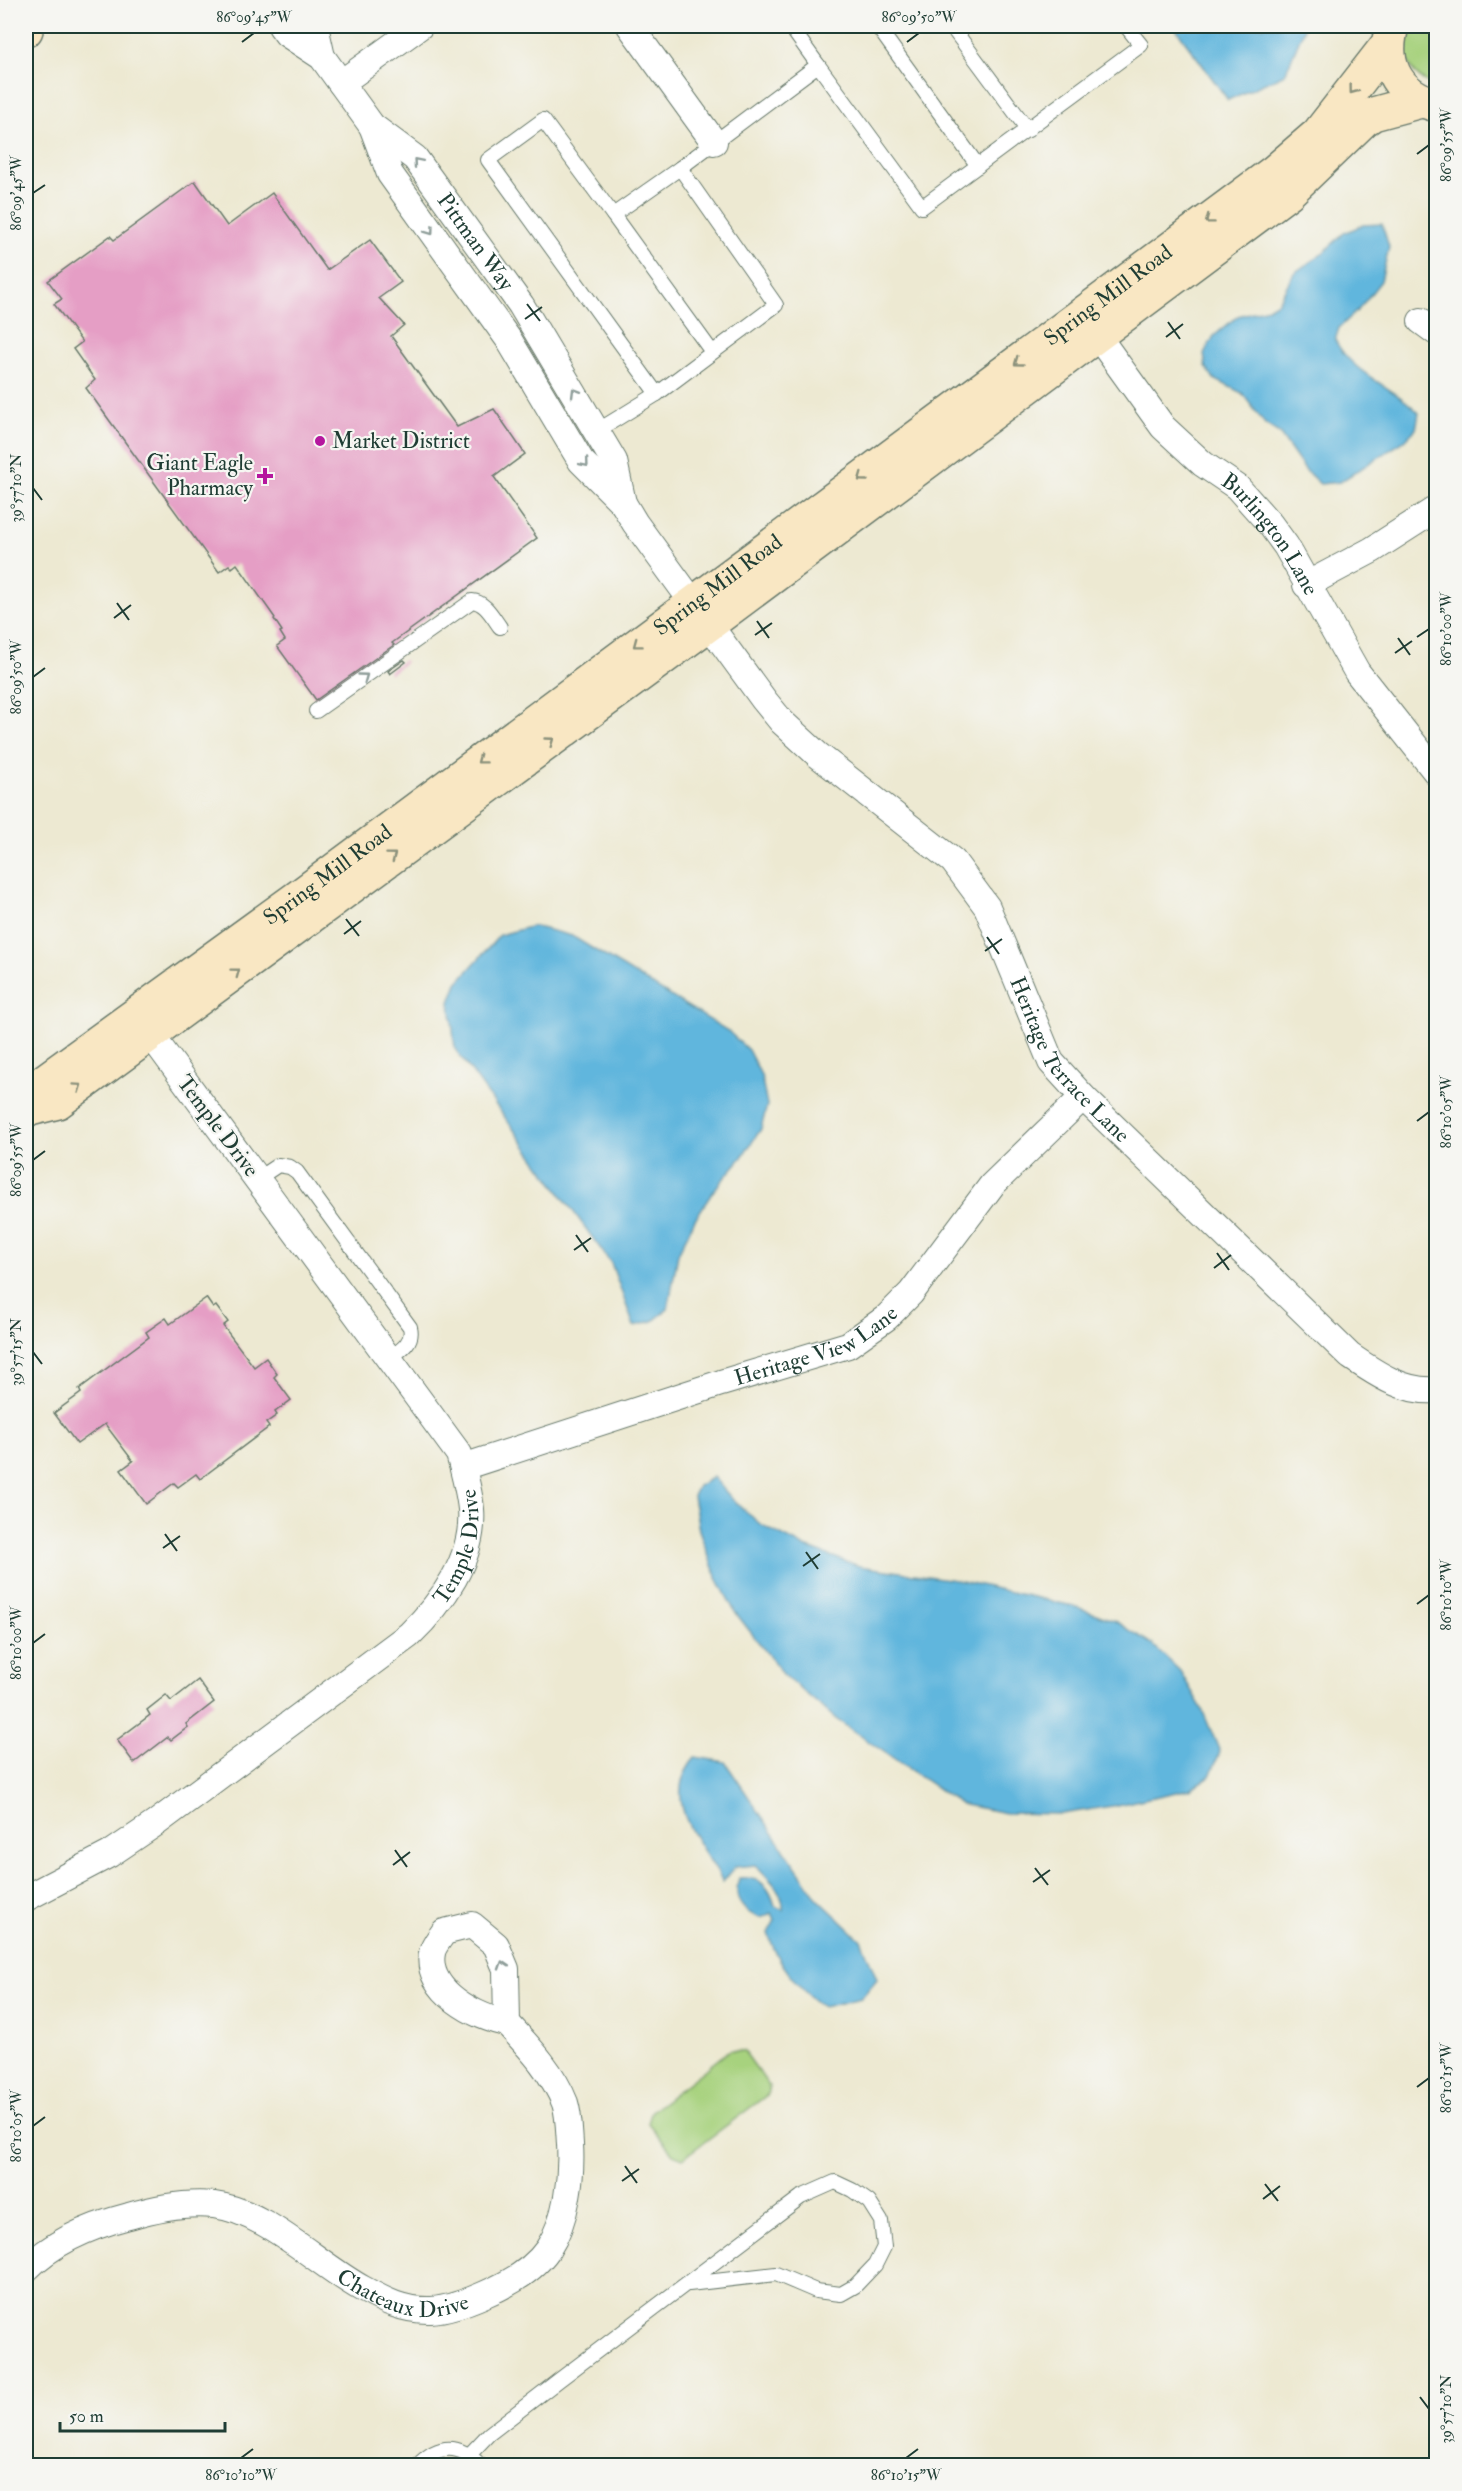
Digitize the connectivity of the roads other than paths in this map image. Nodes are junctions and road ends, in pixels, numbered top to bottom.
1 (27, 26) edge
2 (281, 26) edge
3 (315, 26) edge
4 (420, 26) edge
5 (630, 26) edge
6 (790, 26) edge
7 (877, 26) edge
8 (951, 26) edge
9 (1126, 26) edge
10 (26, 30) edge
11 (1390, 35) edge
12 (322, 57) junction
13 (818, 65) junction
14 (340, 83) junction
15 (1429, 103) edge
16 (372, 126) junction
17 (1028, 130) junction
18 (714, 142) junction
19 (978, 166) junction
20 (680, 168) junction
21 (613, 215) junction
22 (1090, 325) junction
23 (712, 352) junction
24 (657, 394) junction
25 (597, 431) junction
26 (622, 503) junction
27 (1437, 509) edge
28 (1306, 585) junction
29 (700, 614) junction
30 (500, 627) dead end
31 (316, 711) dead end
32 (1437, 772) edge
33 (143, 1025) junction
34 (1083, 1097) junction
35 (26, 1104) edge
36 (26, 1110) edge
37 (257, 1179) junction
38 (390, 1358) junction
39 (1431, 1390) edge
40 (463, 1467) junction
41 (26, 1898) edge
42 (507, 2022) dead end
43 (26, 2269) edge
44 (688, 2284) junction
45 (470, 2454) junction
46 (417, 2466) edge
47 (481, 2466) edge

1 - 10 street
2 - 12 street, Pittman Way
3 - 12 street, Pittman Way
4 - 14 street
5 - 18 street
6 - 13 lane
7 - 19 lane
8 - 17 lane
9 - 17 lane
11 - 15 street
11 -> 22 street, Spring Mill Road
12 - 14 street, Pittman Way
13 - 18 lane
13 - 19 lane
14 - 16 street, Pittman Way
15 - 22 street, Spring Mill Road
25 -> 16 street, Pittman Way
16 -> 26 street, Pittman Way
17 - 19 lane
18 - 20 lane
20 - 21 lane
20 - 23 lane
21 - 23 lane
21 - 24 lane
22 - 28 street, Burlington Lane
22 - 29 street, Spring Mill Road
23 - 24 lane
24 - 25 lane
25 - 26 street, Pittman Way
26 - 29 street, Pittman Way
27 - 28 street
28 - 32 street, Burlington Lane
29 - 33 street, Spring Mill Road
29 - 34 street, Heritage Terrace Lane
31 -> 30 lane
33 - 35 street, Spring Mill Road
36 -> 33 street, Spring Mill Road
33 - 37 street, Temple Drive
34 - 39 street, Heritage Terrace Lane
34 - 40 street, Heritage View Lane
37 - 38 street, Temple Drive
37 - 38 lane
38 - 40 street, Temple Drive
40 - 41 street, Temple Drive
42 - 43 street, Chateaux Drive
44 - 44 lane
44 - 45 lane
45 - 46 lane
45 - 47 lane

